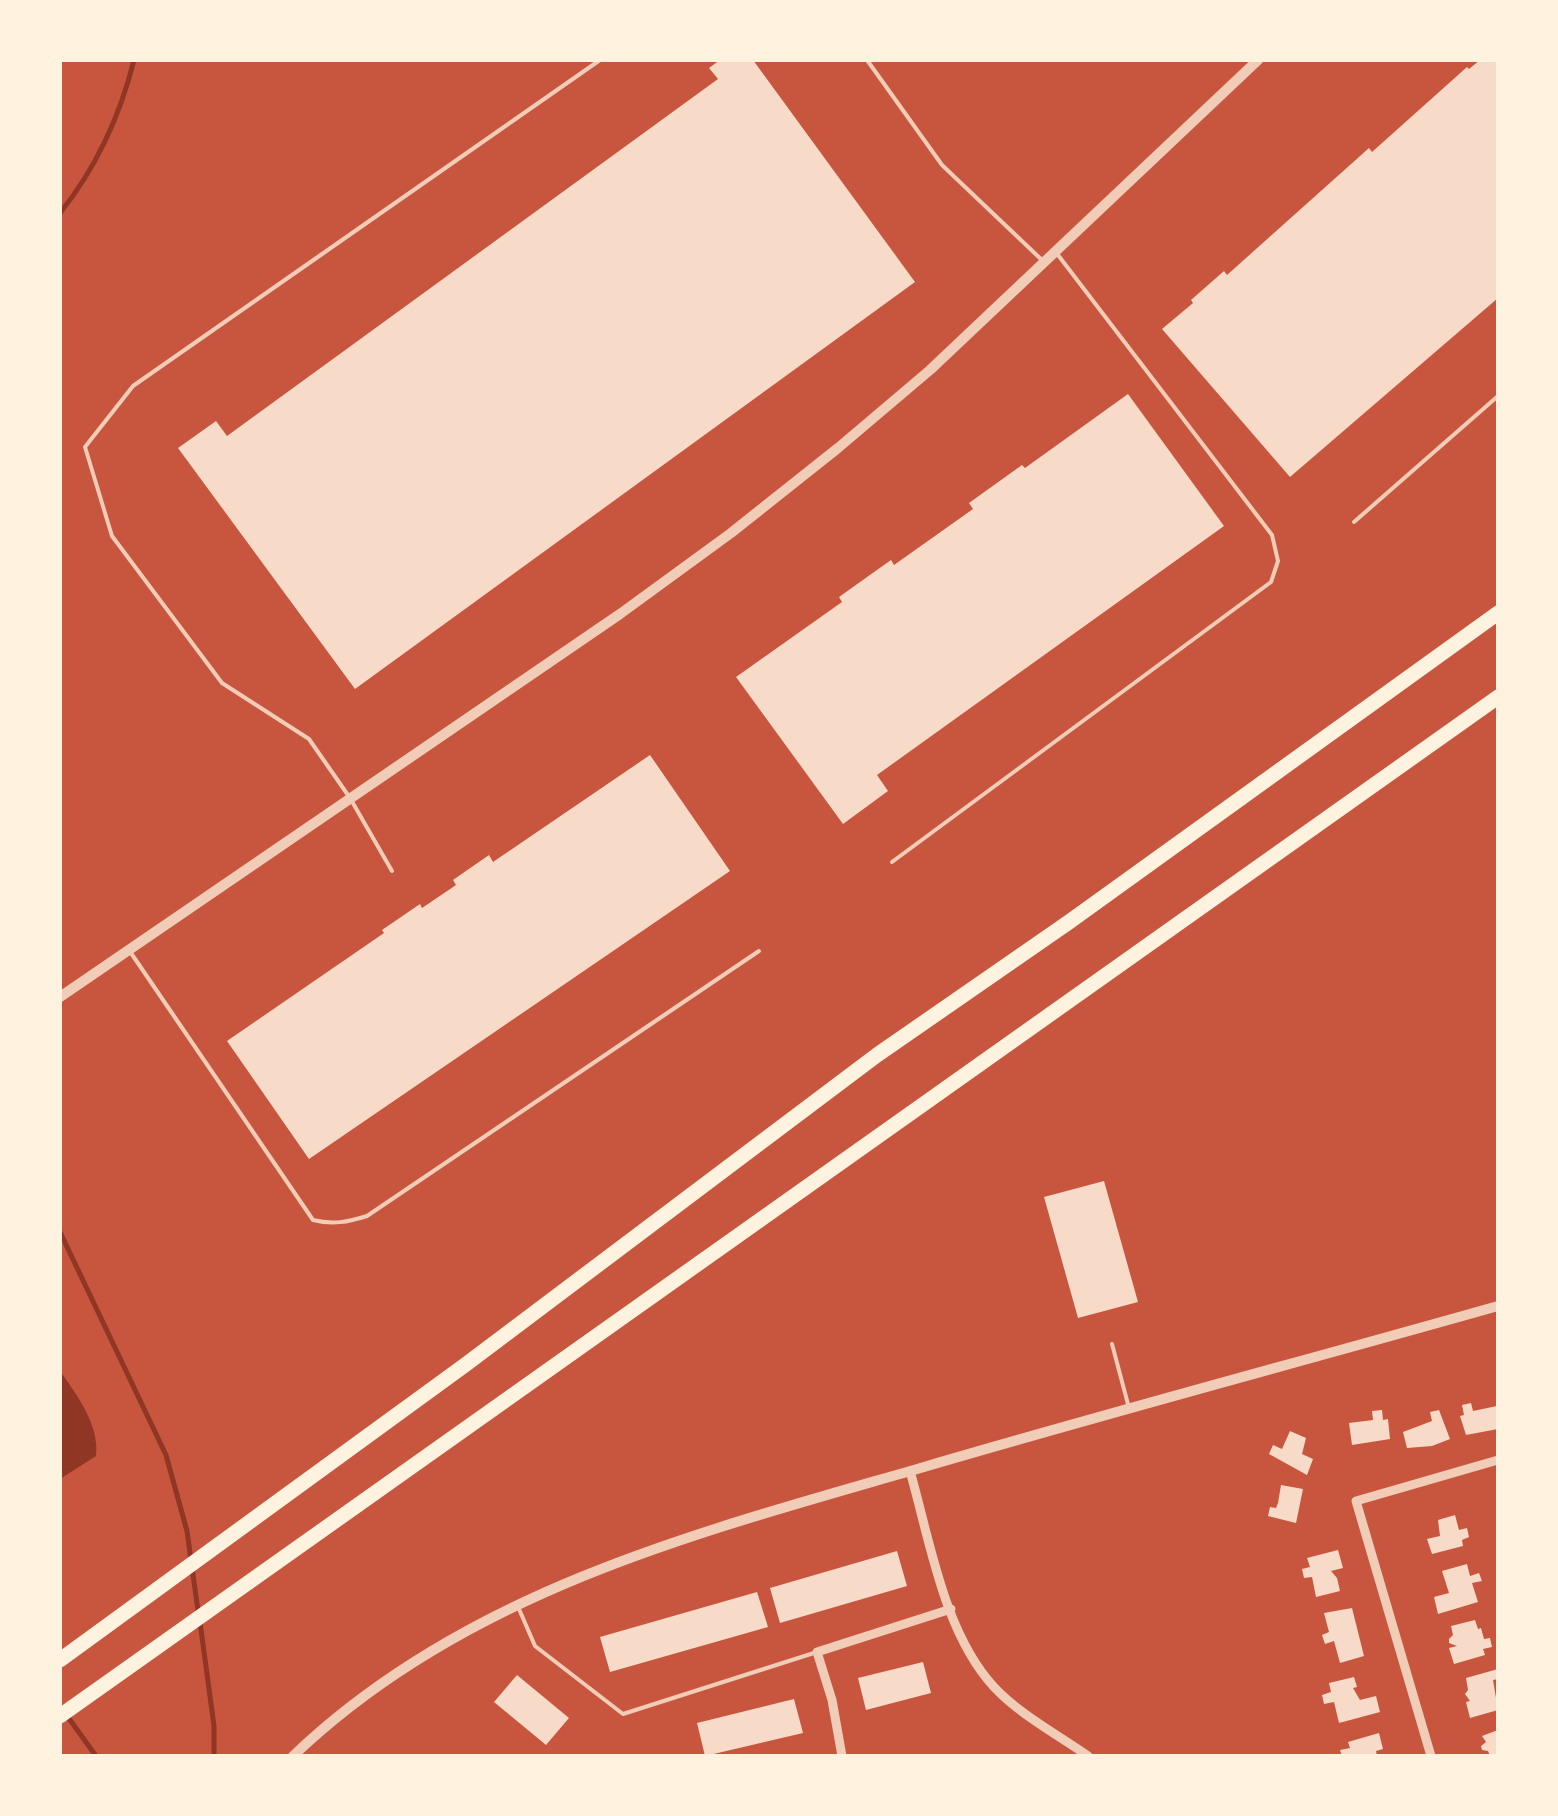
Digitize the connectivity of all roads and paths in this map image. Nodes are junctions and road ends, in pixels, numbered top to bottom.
1 (600, 60) edge
2 (867, 60) edge
3 (1258, 60) edge
4 (1055, 252) junction
5 (1044, 262) junction
6 (1498, 396) edge
7 (1354, 522) dead end
8 (1498, 614) edge
9 (1498, 698) edge
10 (350, 798) junction
11 (892, 862) dead end
12 (392, 871) dead end
13 (129, 950) junction
14 (758, 951) dead end
15 (60, 996) edge
16 (1498, 1306) edge
17 (1112, 1344) dead end
18 (1129, 1408) junction
19 (1498, 1460) edge
20 (910, 1471) junction
21 (516, 1604) junction
22 (950, 1610) junction
23 (817, 1652) junction
24 (60, 1660) edge
25 (60, 1716) edge
26 (292, 1756) edge
27 (842, 1756) edge
28 (1088, 1756) edge
29 (1431, 1756) edge

1 - 10 lane
2 - 5 lane
3 - 4 street
4 - 5 street
4 - 11 lane
5 - 10 street
6 - 7 lane
8 - 24 highway
9 - 25 highway
10 - 12 lane
10 - 13 street
13 - 14 lane
13 - 15 street
16 - 18 street
17 - 18 lane
18 - 20 street
19 - 29 street
20 - 21 street
20 - 22 street
21 - 23 lane
21 - 26 street
22 - 23 street
22 - 28 street
23 - 27 street

